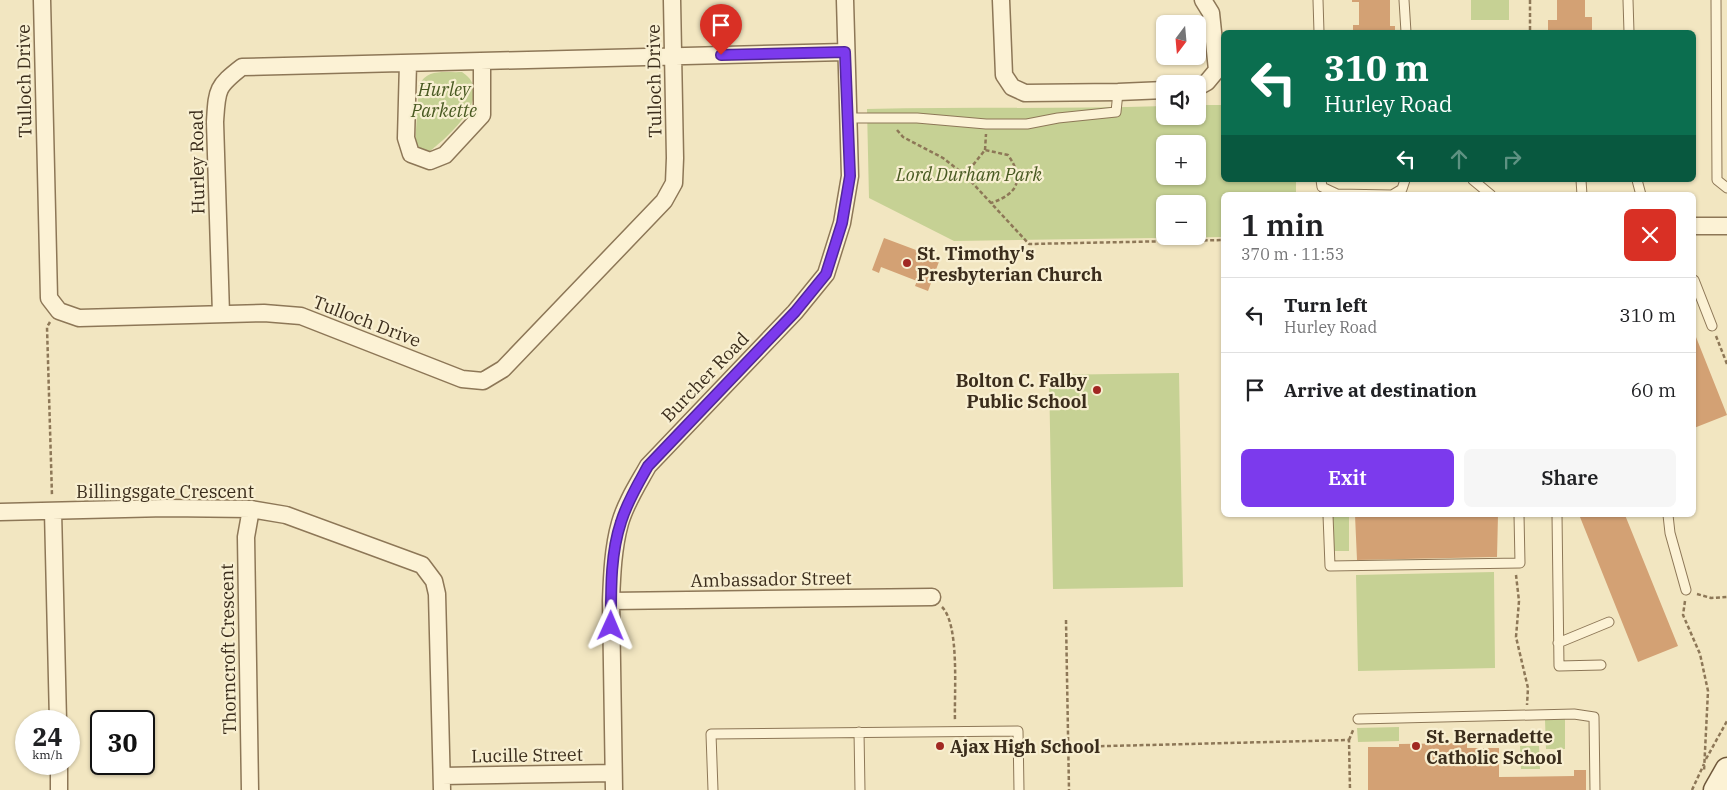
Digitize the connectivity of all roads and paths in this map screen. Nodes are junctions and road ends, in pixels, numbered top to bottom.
1 (42, 0) edge
2 (672, 0) edge
3 (845, 0) edge
4 (1001, 0) edge
5 (1203, 0) edge
6 (1318, 0) edge
7 (1404, 0) edge
8 (1530, 0) edge
9 (1628, 0) edge
10 (1716, 0) edge
11 (1319, 30) edge
12 (1406, 30) edge
13 (1530, 30) edge
14 (1628, 30) edge
15 (845, 52) junction
16 (674, 57) junction
17 (482, 61) junction
18 (408, 63) junction
19 (1206, 83) edge
20 (1156, 90) edge
21 (1118, 92) junction
22 (848, 118) junction
23 (894, 118) junction
24 (965, 175) junction
25 (1322, 182) edge
26 (1404, 182) edge
27 (1475, 182) edge
28 (1727, 188) edge
29 (1333, 192) edge
30 (1398, 192) edge
31 (1487, 192) edge
32 (991, 203) junction
33 (1696, 226) edge
34 (1727, 226) edge
35 (1221, 240) edge
36 (1696, 285) edge
37 (59, 312) junction
38 (221, 314) junction
39 (1712, 326) joint
40 (1727, 364) edge
41 (251, 509) junction
42 (52, 511) junction
43 (0, 512) edge
44 (1328, 517) edge
45 (1520, 517) edge
46 (1557, 517) edge
47 (1668, 517) edge
48 (1515, 563) junction
49 (1686, 590) junction
50 (932, 597) joint
51 (1727, 597) edge
52 (611, 601) junction
53 (1066, 620) dead end
54 (1609, 622) dead end
55 (1558, 643) junction
56 (1602, 665) dead end
57 (58, 710) edge
58 (1526, 715) junction
59 (1358, 718) dead end
60 (1727, 721) edge
61 (955, 731) junction
62 (859, 732) junction
63 (1068, 747) junction
64 (1705, 762) junction
65 (1727, 769) edge
66 (613, 773) junction
67 (59, 775) edge
68 (1710, 781) edge
69 (442, 783) edge
70 (59, 790) edge
71 (250, 790) edge
72 (614, 790) edge
73 (713, 790) edge
74 (860, 790) edge
75 (1019, 790) edge
76 (1069, 790) edge
77 (1350, 790) edge
78 (1595, 790) edge
79 (1692, 790) edge

1 - 37 street, Tulloch Drive
2 - 16 street, Tulloch Drive
3 - 15 street, Burcher Road
4 - 21 street
5 - 19 street
6 - 11 lane
7 - 12 lane
8 - 13 path
9 - 14 lane
10 - 28 lane
15 - 16 street, Hurley Road
15 - 22 street, Burcher Road
16 - 17 street, Hurley Road
16 - 38 street, Tulloch Drive
17 - 18 street, Hurley Road
17 - 18 street
18 - 38 street, Hurley Road
20 - 21 street
21 - 23 lane
22 - 23 lane
22 - 52 street, Burcher Road
23 - 24 path
24 - 32 path
24 - 32 path
25 - 29 lane
26 - 30 lane
27 - 31 lane
32 - 35 path
33 - 34 street
36 - 39 lane
37 - 38 street, Tulloch Drive
37 - 42 path
39 - 40 path
41 - 42 street, Billingsgate Crescent
41 - 69 street, Billingsgate Crescent
41 - 71 street, Thorncroft Crescent
42 - 43 street, Billingsgate Crescent
42 - 57 street
44 - 48 lane
45 - 48 lane
46 - 55 lane
47 - 49 lane
48 - 58 path
49 - 51 path
49 - 64 path
50 - 52 street, Ambassador Street
50 - 61 path
52 - 66 street, Burcher Road
53 - 63 path
54 - 55 lane
55 - 56 lane
58 - 59 lane
58 - 78 lane
60 - 64 path
61 - 62 lane
61 - 75 lane
62 - 73 lane
62 - 74 lane
63 - 76 path
63 - 77 path
64 - 68 path
64 - 79 path
65 - 68 main road
66 - 69 street, Lucille Street
66 - 72 street, Burcher Road
67 - 70 street

